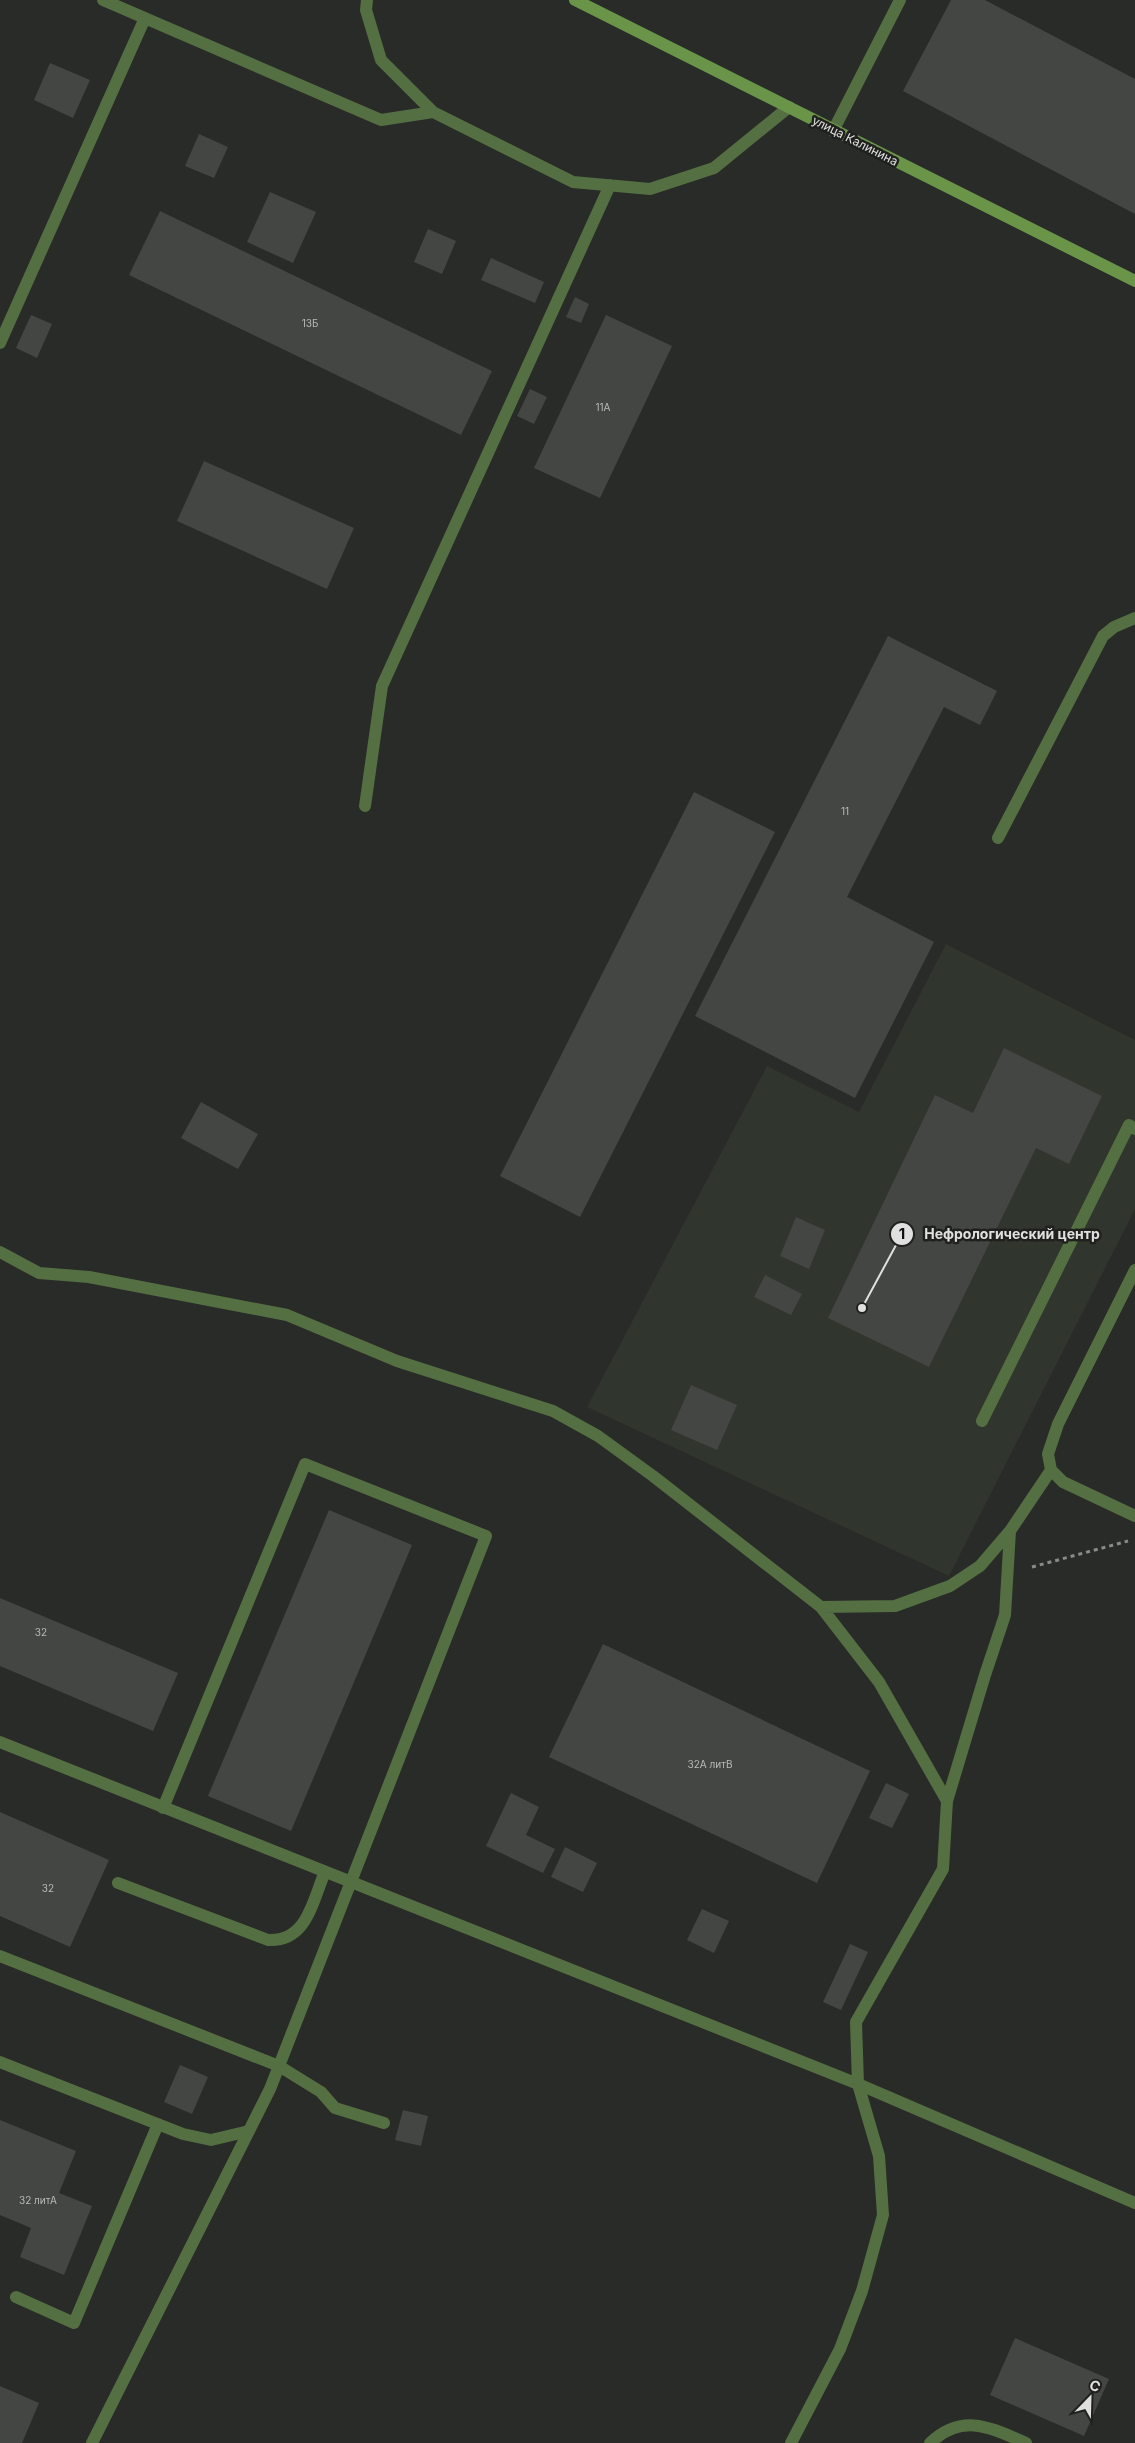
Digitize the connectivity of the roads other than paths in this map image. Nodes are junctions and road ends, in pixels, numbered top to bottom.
1 (103, 0) edge
2 (367, 0) edge
3 (575, 0) edge
4 (900, 0) edge
5 (144, 18) junction
6 (789, 108) junction
7 (433, 112) junction
8 (833, 131) junction
9 (610, 185) junction
10 (1135, 281) edge
11 (0, 343) edge
12 (1135, 618) edge
13 (365, 806) dead end
14 (998, 838) dead end
15 (1135, 1129) edge
16 (0, 1252) edge
17 (1135, 1270) edge
18 (982, 1422) dead end
19 (1051, 1470) junction
20 (1135, 1516) edge
21 (1010, 1531) junction
22 (821, 1607) junction
23 (0, 1742) edge
24 (947, 1801) junction
25 (163, 1808) junction
26 (325, 1872) junction
27 (350, 1882) junction
28 (118, 1883) dead end
29 (0, 1956) edge
30 (0, 2062) edge
31 (279, 2066) junction
32 (858, 2084) junction
33 (384, 2123) dead end
34 (158, 2124) junction
35 (249, 2131) junction
36 (1135, 2203) edge
37 (16, 2297) dead end
38 (92, 2443) edge
39 (791, 2443) edge
40 (930, 2443) edge
41 (1026, 2443) edge

1 - 5 street
2 - 7 street
3 - 6 main road, улица Калинина
4 - 8 street
5 - 7 street
5 - 11 street
6 - 8 main road, улица Калинина
6 - 9 street
7 - 9 street
8 - 10 main road, улица Калинина
9 - 13 street
12 - 14 street
15 - 18 street
16 - 22 street
17 - 19 street
19 - 20 street
19 - 21 street
21 - 22 street
21 - 24 street
22 - 24 street
23 - 25 street
24 - 32 street
25 - 26 street
25 - 27 street
26 - 27 street
26 - 28 street
27 - 31 street
27 - 32 street
29 - 31 street
30 - 34 street
31 - 33 street
31 - 35 street
32 - 36 street
32 - 39 street
34 - 35 street
34 - 37 street
35 - 38 street
40 - 41 street

